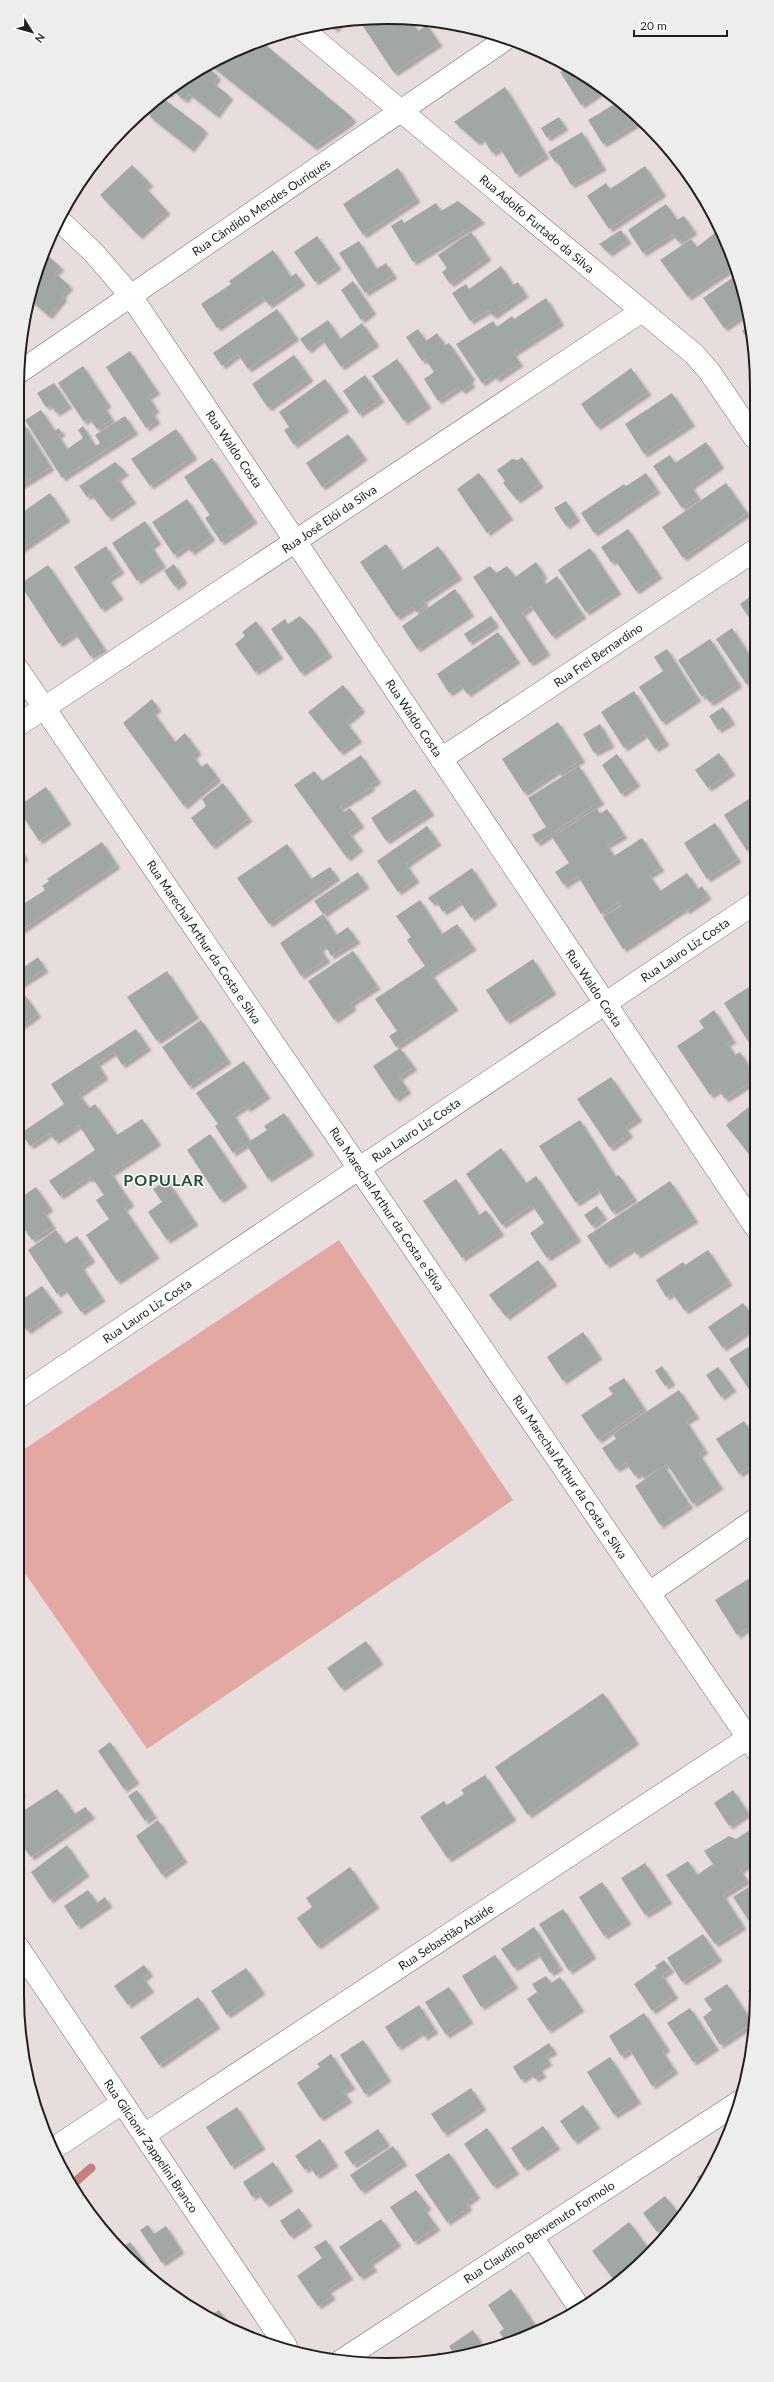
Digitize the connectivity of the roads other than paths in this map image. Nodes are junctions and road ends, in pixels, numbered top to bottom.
1 (307, 33) edge
2 (501, 42) edge
3 (400, 111) junction
4 (63, 223) edge
5 (131, 296) junction
6 (642, 311) junction
7 (25, 368) edge
8 (750, 431) edge
9 (295, 541) junction
10 (750, 554) edge
11 (24, 678) edge
12 (44, 708) junction
13 (24, 721) edge
14 (441, 759) junction
15 (750, 906) edge
16 (605, 1003) junction
17 (359, 1169) junction
18 (750, 1219) edge
19 (24, 1393) edge
20 (750, 1523) edge
21 (649, 1593) junction
22 (750, 1741) edge
23 (750, 1745) edge
24 (24, 1956) edge
25 (122, 2103) junction
26 (733, 2106) edge
27 (144, 2135) junction
28 (57, 2146) edge
29 (532, 2237) junction
30 (577, 2304) edge
31 (284, 2343) edge
32 (349, 2356) edge

1 - 3 street, Rua Adolfo Furtado da Silva
2 - 3 street, Rua Cândido Mendes Ouriques
3 - 5 street, Rua Cândido Mendes Ouriques
3 - 6 street, Rua Adolfo Furtado da Silva
4 - 5 street, Rua Waldo Costa
5 - 7 street, Rua Cândido Mendes Ouriques
5 - 9 street, Rua Waldo Costa
6 - 8 street, Rua Adolfo Furtado da Silva
6 - 9 street, Rua José Elói da Silva
9 - 12 street, Rua José Elói da Silva
9 - 14 street, Rua Waldo Costa
10 - 14 street, Rua Frei Bernardino
11 - 12 street, Rua Marechal Arthur da Costa e Silva
12 - 13 street, Rua José Elói da Silva
12 - 17 street, Rua Marechal Arthur da Costa e Silva
14 - 16 street, Rua Waldo Costa
15 - 16 street, Rua Lauro Liz Costa
16 - 17 street, Rua Lauro Liz Costa
16 - 18 street, Rua Waldo Costa
17 - 19 street, Rua Lauro Liz Costa
17 - 21 street, Rua Marechal Arthur da Costa e Silva
20 - 21 street
21 - 22 street, Rua Marechal Arthur da Costa e Silva
23 - 27 street, Rua Sebastião Ataíde
24 - 25 street, Rua Gilcionir Zappelini Branco
25 - 27 street, Rua Gilcionir Zappelini Branco
25 - 28 street
26 - 29 street, Rua Claudino Benvenuto Formolo
27 - 31 street, Rua Gilcionir Zappelini Branco
29 - 30 street
29 - 32 street, Rua Claudino Benvenuto Formolo

